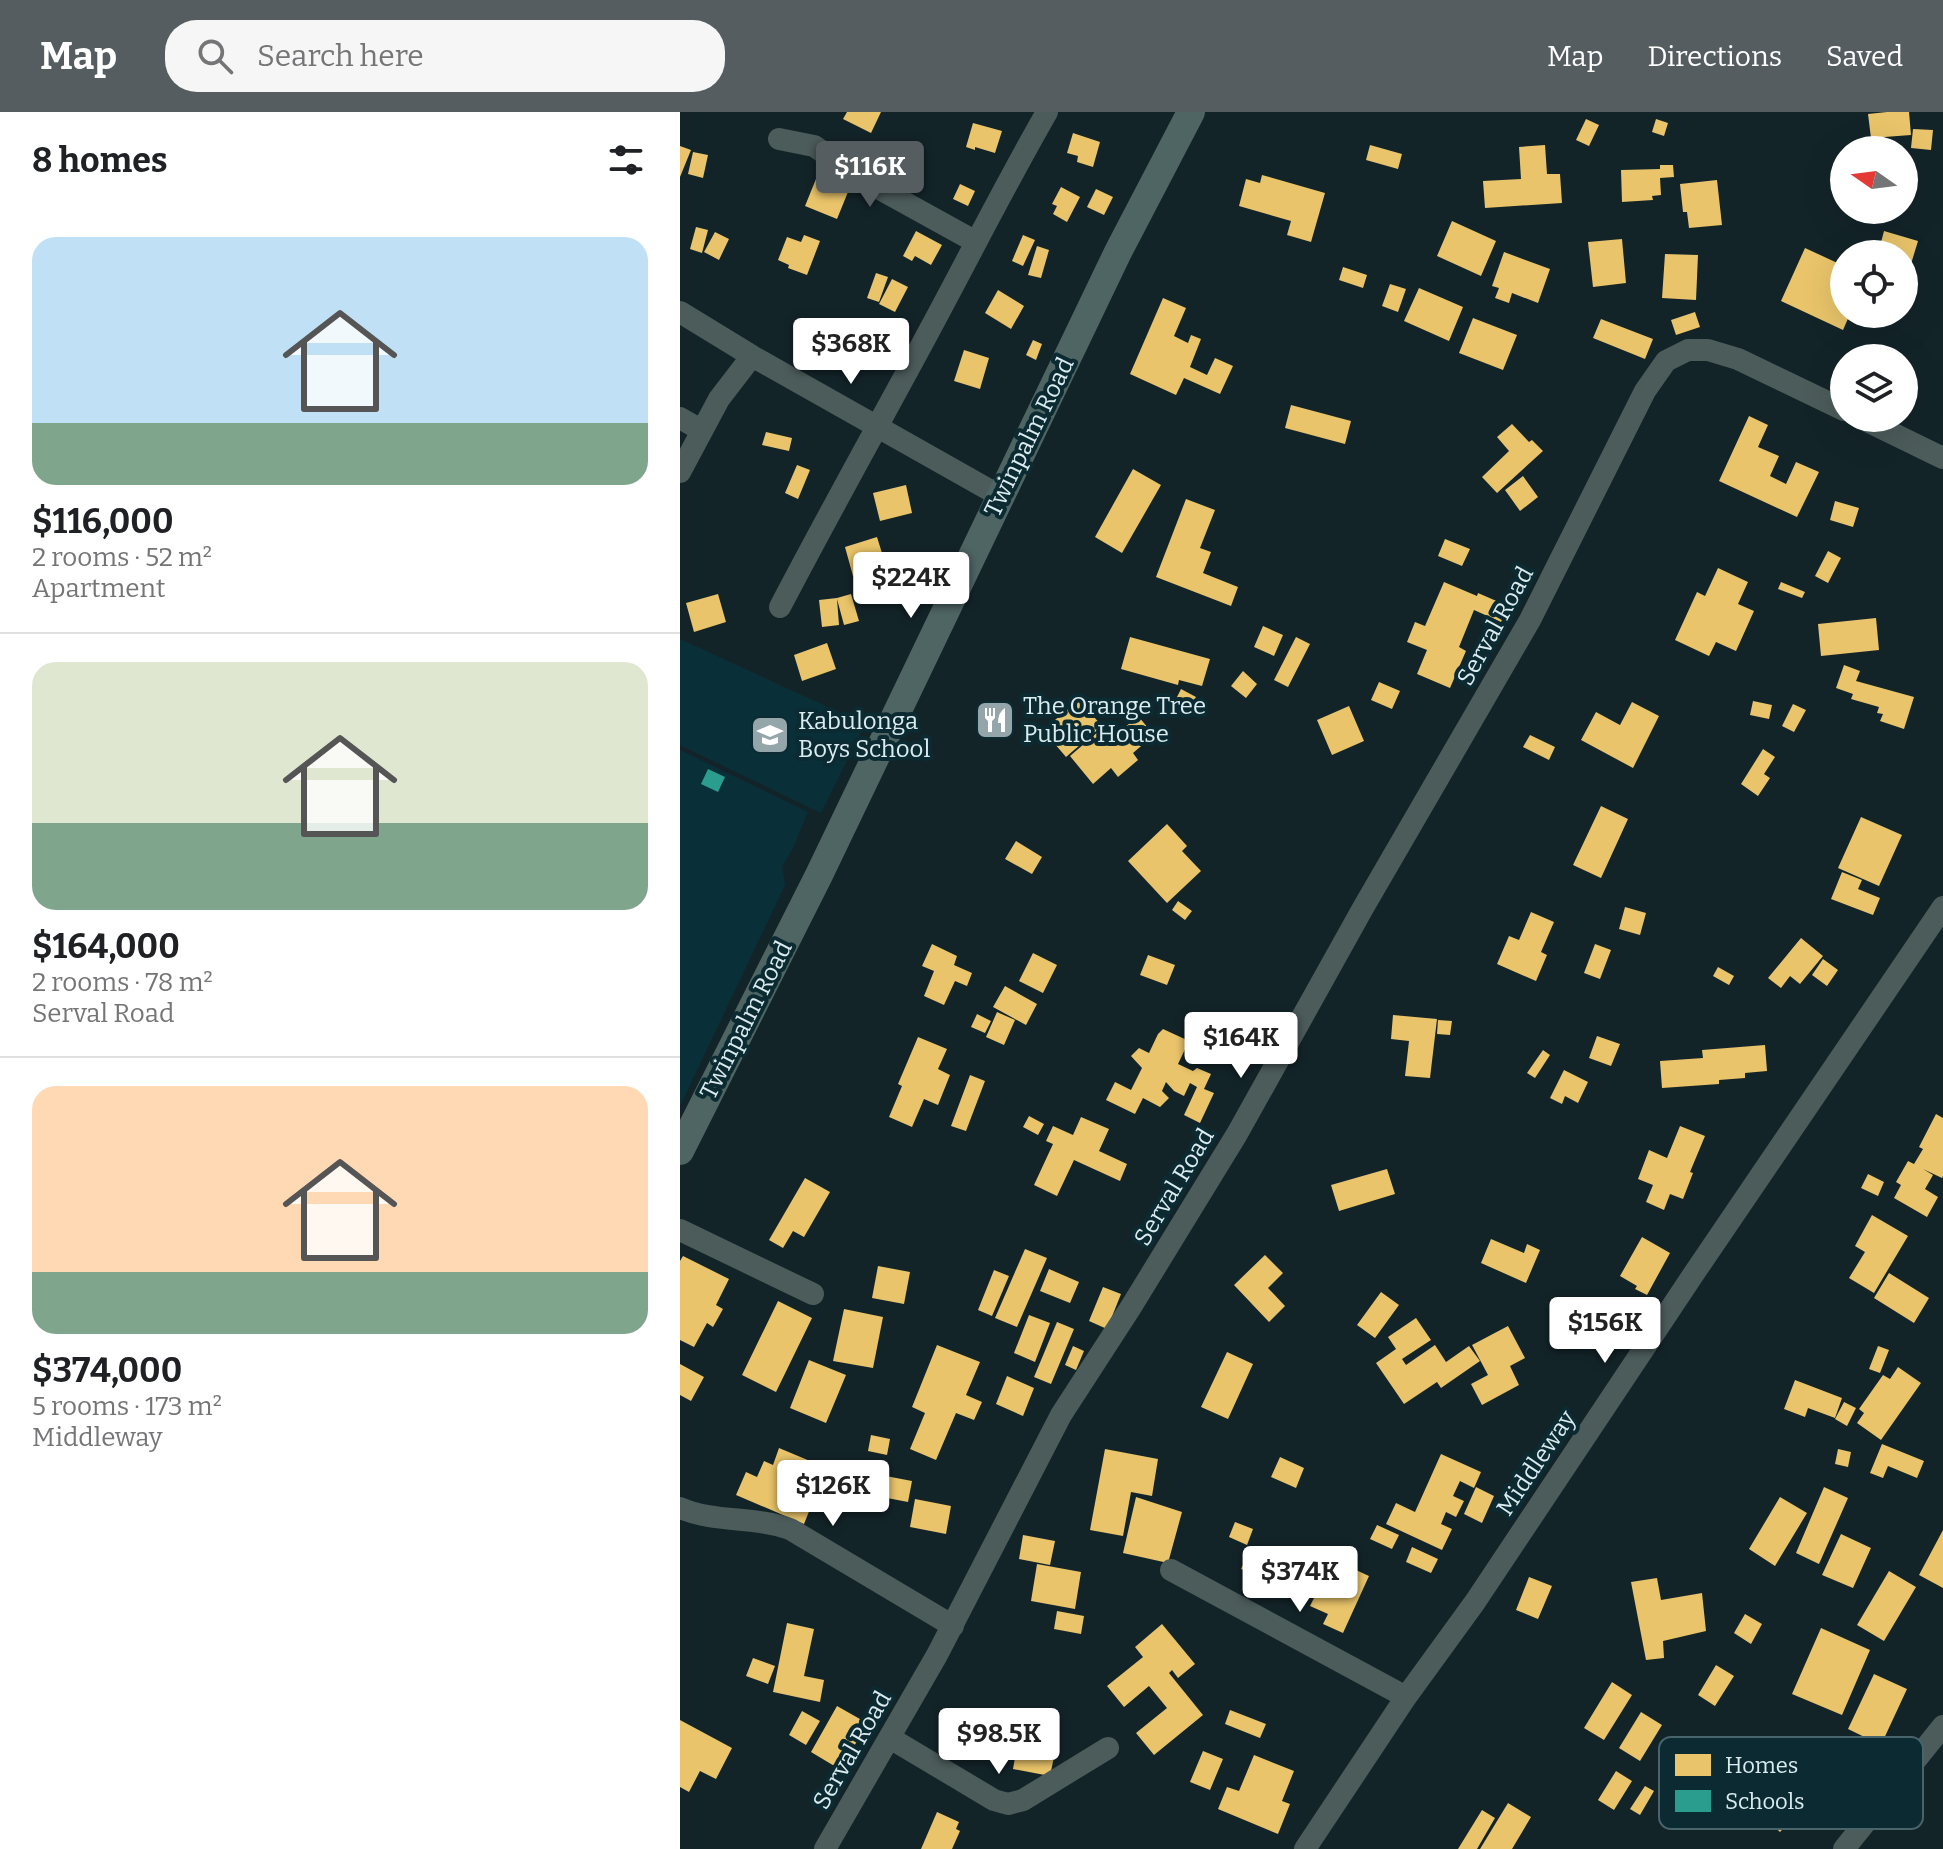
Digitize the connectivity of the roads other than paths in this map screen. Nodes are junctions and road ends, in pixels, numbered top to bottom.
1 (1047, 112) edge
2 (1191, 112) edge
3 (779, 139) dead end
4 (976, 242) junction
5 (680, 312) edge
6 (752, 356) junction
7 (1830, 403) edge
8 (680, 418) edge
9 (877, 427) junction
10 (701, 430) junction
11 (1890, 432) edge
12 (1943, 458) edge
13 (680, 472) edge
14 (1000, 496) junction
15 (780, 607) dead end
16 (1943, 907) edge
17 (680, 1151) edge
18 (680, 1230) edge
19 (813, 1294) dead end
20 (680, 1508) edge
21 (1171, 1570) dead end
22 (953, 1626) junction
23 (1406, 1697) junction
24 (1943, 1726) edge
25 (890, 1738) junction
26 (1108, 1748) dead end
27 (1923, 1751) edge
28 (1860, 1829) edge
29 (825, 1849) edge
30 (1305, 1849) edge
31 (1844, 1849) edge

1 - 4 street
2 - 14 main road, Twinpalm Road
3 - 4 street
4 - 9 street
5 - 6 street
6 - 9 street
6 - 10 street
7 - 22 street, Serval Road
8 - 10 street
9 - 14 street
9 - 15 street
10 - 13 street
11 - 12 street
14 - 17 main road, Twinpalm Road
16 - 23 street, Middleway
18 - 19 street
20 - 22 street
21 - 23 street
22 - 25 street, Serval Road
23 - 30 street, Middleway
24 - 27 street
25 - 26 street
25 - 29 street, Serval Road
28 - 31 street

